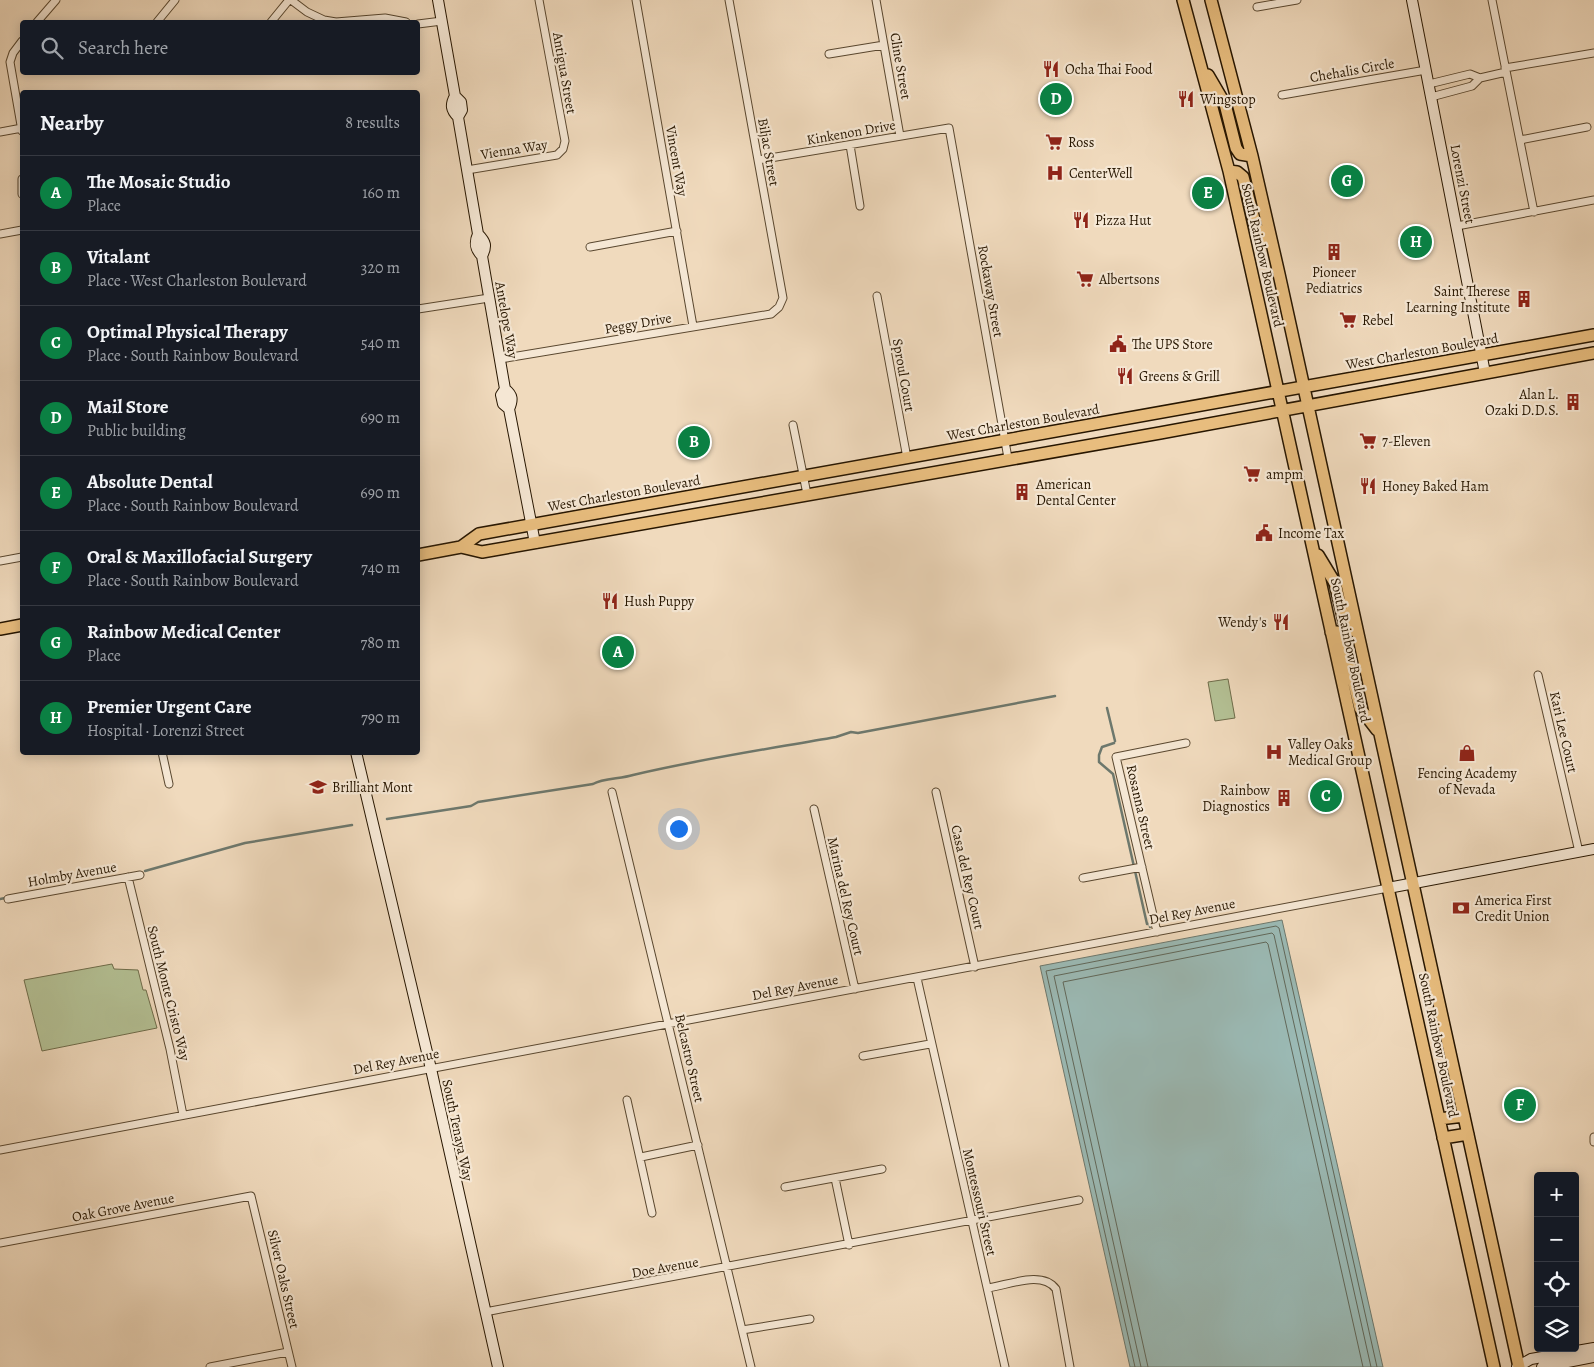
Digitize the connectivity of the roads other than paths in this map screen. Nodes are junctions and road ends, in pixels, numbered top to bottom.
1 (56, 0) edge
2 (175, 0) edge
3 (290, 0) edge
4 (438, 0) edge
5 (539, 0) edge
6 (636, 0) edge
7 (729, 0) edge
8 (876, 0) edge
9 (1183, 0) edge
10 (1211, 0) edge
11 (1297, 0) edge
12 (1412, 0) edge
13 (1492, 0) edge
14 (1257, 7) dead end
15 (39, 20) edge
16 (159, 20) edge
17 (273, 20) edge
18 (324, 20) edge
19 (360, 20) edge
20 (396, 20) edge
21 (442, 21) junction
22 (420, 24) edge
23 (20, 43) edge
24 (884, 45) junction
25 (1594, 53) edge
26 (829, 54) dead end
27 (1201, 63) junction
28 (1426, 70) junction
29 (1506, 70) junction
30 (1480, 78) junction
31 (1429, 84) junction
32 (1282, 95) dead end
33 (1431, 97) junction
34 (20, 119) edge
35 (1587, 127) dead end
36 (949, 128) joint
37 (20, 130) edge
38 (0, 132) edge
39 (900, 136) junction
40 (1520, 140) junction
41 (850, 145) junction
42 (563, 149) joint
43 (1252, 156) junction
44 (758, 160) junction
45 (467, 170) junction
46 (1229, 171) junction
47 (1594, 200) edge
48 (860, 206) dead end
49 (1534, 212) junction
50 (1457, 226) junction
51 (20, 230) edge
52 (677, 231) junction
53 (0, 234) edge
54 (1273, 246) junction
55 (590, 247) dead end
56 (877, 296) dead end
57 (489, 298) junction
58 (779, 307) joint
59 (420, 309) edge
60 (693, 326) junction
61 (1594, 335) edge
62 (1594, 353) edge
63 (1482, 355) junction
64 (500, 359) junction
65 (1485, 373) junction
66 (1304, 387) junction
67 (1278, 392) junction
68 (1308, 406) junction
69 (1282, 410) junction
70 (793, 425) dead end
71 (1005, 441) junction
72 (907, 458) junction
73 (1008, 458) junction
74 (802, 477) junction
75 (807, 494) junction
76 (531, 524) junction
77 (535, 543) junction
78 (461, 547) junction
79 (1313, 547) junction
80 (420, 555) edge
81 (20, 557) edge
82 (0, 560) edge
83 (20, 625) edge
84 (0, 629) edge
85 (1331, 632) junction
86 (1357, 632) junction
87 (1538, 675) dead end
88 (1379, 734) junction
89 (1186, 743) dead end
90 (163, 755) edge
91 (357, 755) edge
92 (169, 784) dead end
93 (612, 792) dead end
94 (936, 792) dead end
95 (814, 809) dead end
96 (1594, 849) edge
97 (1579, 852) junction
98 (1142, 867) junction
99 (140, 875) dead end
100 (128, 877) junction
101 (1083, 878) dead end
102 (1412, 884) junction
103 (1388, 888) junction
104 (8, 899) dead end
105 (1157, 932) junction
106 (976, 967) junction
107 (916, 978) junction
108 (855, 989) junction
109 (670, 1024) junction
110 (930, 1044) junction
111 (863, 1056) dead end
112 (431, 1068) junction
113 (627, 1100) dead end
114 (184, 1115) junction
115 (1464, 1116) junction
116 (1440, 1119) junction
117 (1468, 1134) junction
118 (1443, 1138) junction
119 (698, 1145) junction
120 (0, 1150) edge
121 (640, 1157) junction
122 (882, 1169) dead end
123 (835, 1178) junction
124 (785, 1187) dead end
125 (252, 1196) joint
126 (1079, 1200) dead end
127 (652, 1213) dead end
128 (971, 1221) junction
129 (0, 1243) edge
130 (849, 1244) junction
131 (727, 1268) junction
132 (988, 1288) junction
133 (485, 1312) junction
134 (810, 1319) dead end
135 (742, 1330) junction
136 (1594, 1348) edge
137 (288, 1352) junction
138 (1594, 1357) edge
139 (210, 1367) edge
140 (292, 1367) edge
141 (498, 1367) edge
142 (751, 1367) edge
143 (1005, 1367) edge
144 (1070, 1367) edge
145 (1494, 1367) edge
146 (1519, 1367) edge
147 (1542, 1367) edge

1 - 15 street
2 - 16 street
3 - 17 street
3 - 18 street
4 - 21 street, Antelope Way
5 - 42 street, Antigua Street
6 - 52 street, Vincent Way
7 - 44 street, Biljac Street
8 - 24 street, Cline Street
9 - 27 main road, South Rainbow Boulevard
10 - 43 main road, South Rainbow Boulevard
11 - 14 street
12 - 28 street, Lorenzi Street
13 - 29 street
19 - 20 street
21 - 22 street
21 - 45 street, Antelope Way
23 - 34 street
24 - 26 street
24 - 39 street, Cline Street
25 - 29 street
27 - 43 main road
27 - 46 main road, South Rainbow Boulevard
28 - 31 street, Lorenzi Street
28 - 32 street, Chehalis Circle
29 - 30 street
29 - 40 street
30 - 31 street
30 - 33 street
31 - 33 street, Lorenzi Street
33 - 50 street, Lorenzi Street
35 - 40 street
36 - 39 street, Kinkenon Drive
36 - 71 street, Rockaway Street
37 - 38 street
39 - 41 street, Kinkenon Drive
40 - 49 street
41 - 44 street, Kinkenon Drive
41 - 48 street
42 - 45 street, Vienna Way
43 - 54 main road, South Rainbow Boulevard
44 - 58 street, Biljac Street
45 - 57 street, Antelope Way
46 - 54 main road
46 - 67 main road, South Rainbow Boulevard
47 - 49 street
49 - 50 street
50 - 63 street, Lorenzi Street
51 - 53 street
52 - 55 street
52 - 60 street, Vincent Way
54 - 66 main road, South Rainbow Boulevard
56 - 72 street, Sproul Court
57 - 59 street
57 - 64 street, Antelope Way
58 - 60 street, Peggy Drive
60 - 64 street, Peggy Drive
61 - 63 main road, West Charleston Boulevard
62 - 65 main road, West Charleston Boulevard
63 - 65 street, Lorenzi Street
63 - 66 main road, West Charleston Boulevard
64 - 76 street, Antelope Way
65 - 68 main road, West Charleston Boulevard
66 - 67 main road, West Charleston Boulevard
66 - 68 main road, South Rainbow Boulevard
67 - 69 main road, South Rainbow Boulevard
67 - 71 main road, West Charleston Boulevard
68 - 69 main road, West Charleston Boulevard
68 - 86 main road, South Rainbow Boulevard
69 - 73 main road, West Charleston Boulevard
69 - 79 main road, South Rainbow Boulevard
70 - 74 street
71 - 72 main road, West Charleston Boulevard
71 - 73 street, Rockaway Street
72 - 74 main road, West Charleston Boulevard
73 - 75 main road, West Charleston Boulevard
74 - 75 street
74 - 76 main road, West Charleston Boulevard
75 - 77 main road, West Charleston Boulevard
76 - 77 street, Antelope Way
76 - 78 main road, West Charleston Boulevard
77 - 78 main road, West Charleston Boulevard
78 - 80 main road, West Charleston Boulevard
79 - 85 main road, South Rainbow Boulevard
79 - 86 main road
81 - 82 street
83 - 84 main road
85 - 88 main road
85 - 103 main road, South Rainbow Boulevard
86 - 88 main road, South Rainbow Boulevard
87 - 97 street, Kari Lee Court
88 - 102 main road, South Rainbow Boulevard
89 - 98 street, Rosanna Street
90 - 92 street
91 - 112 street, South Tenaya Way
93 - 109 street, Belcastro Street
94 - 106 street, Casa del Rey Court
95 - 108 street, Marina del Rey Court
96 - 97 street, Del Rey Avenue
97 - 102 street, Del Rey Avenue
98 - 101 street
98 - 105 street, Rosanna Street
99 - 100 street, Holmby Avenue
100 - 104 street, Holmby Avenue
100 - 114 street, South Monte Cristo Way
102 - 103 street, Del Rey Avenue
102 - 115 main road, South Rainbow Boulevard
103 - 105 street, Del Rey Avenue
103 - 116 main road, South Rainbow Boulevard
105 - 106 street, Del Rey Avenue
106 - 107 street, Del Rey Avenue
107 - 108 street, Del Rey Avenue
107 - 110 street, Montessouri Street
108 - 109 street, Del Rey Avenue
109 - 112 street, Del Rey Avenue
109 - 119 street, Belcastro Street
110 - 111 street
110 - 128 street, Montessouri Street
112 - 114 street, Del Rey Avenue
112 - 133 street, South Tenaya Way
113 - 121 street
114 - 120 street, Del Rey Avenue
115 - 116 main road
115 - 117 main road, South Rainbow Boulevard
116 - 118 main road, South Rainbow Boulevard
117 - 118 main road
117 - 146 main road, South Rainbow Boulevard
118 - 145 main road, South Rainbow Boulevard
119 - 121 street
119 - 131 street, Belcastro Street
121 - 127 street
122 - 123 street
123 - 124 street
123 - 130 street
125 - 129 street, Oak Grove Avenue
125 - 137 street, Silver Oaks Street
126 - 128 street, Doe Avenue
128 - 130 street, Doe Avenue
128 - 132 street, Montessouri Street
130 - 131 street, Doe Avenue
131 - 133 street, Doe Avenue
131 - 135 street, Belcastro Street
132 - 143 street, Montessouri Street
132 - 144 street
133 - 141 street, South Tenaya Way
134 - 135 street
135 - 142 street, Belcastro Street
136 - 146 street
137 - 139 street
137 - 140 street, Silver Oaks Street
138 - 147 street

